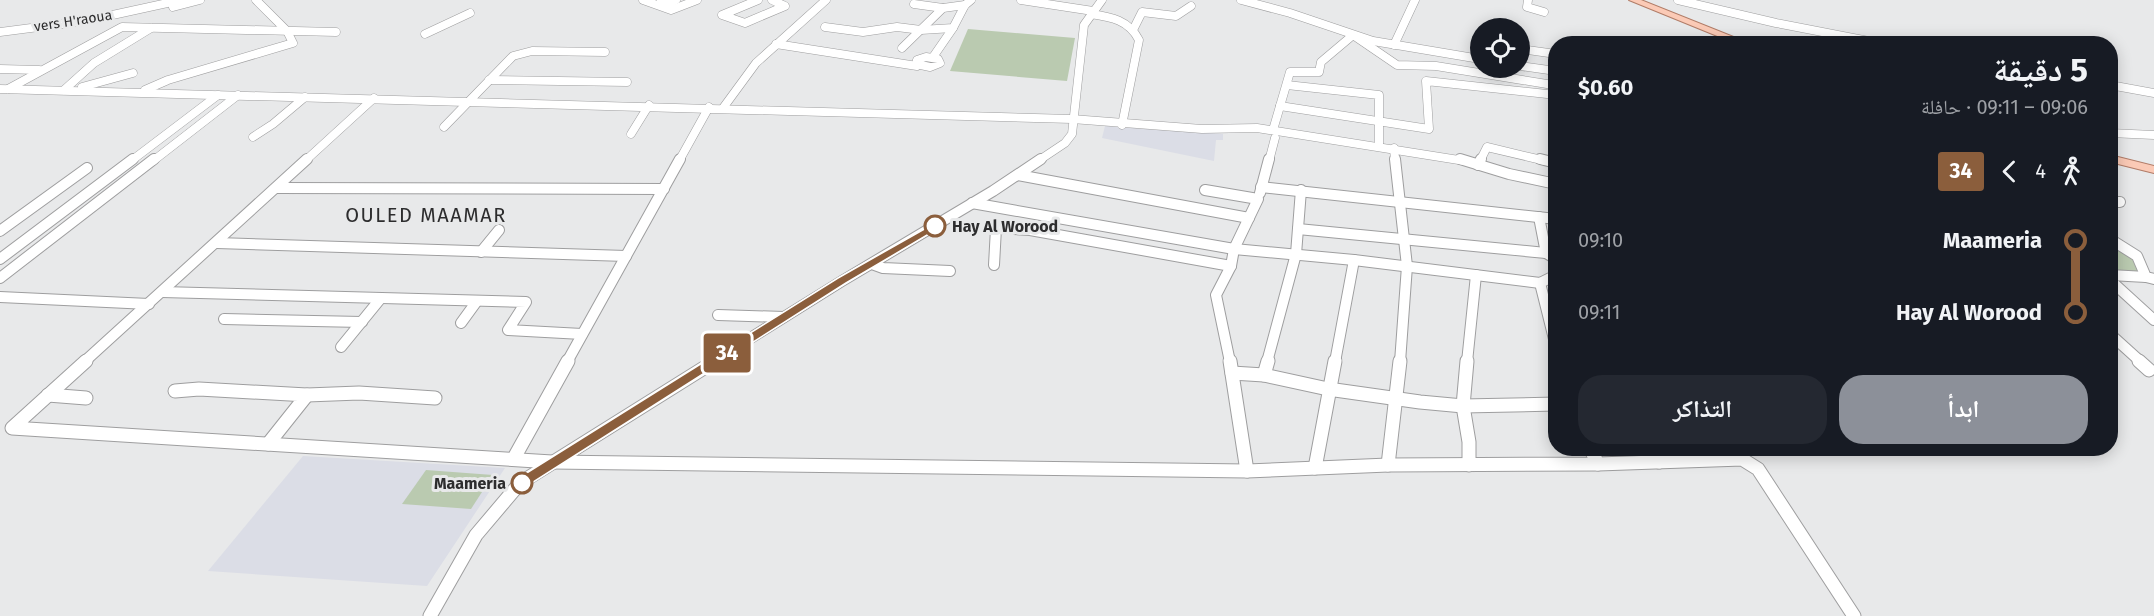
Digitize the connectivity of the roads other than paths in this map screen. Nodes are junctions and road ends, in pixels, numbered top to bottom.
1 (181, 0) edge
2 (200, 0) edge
3 (256, 0) edge
4 (643, 0) edge
5 (663, 0) edge
6 (676, 0) edge
7 (697, 0) edge
8 (772, 0) edge
9 (826, 0) edge
10 (1021, 0) edge
11 (1102, 0) edge
12 (1241, 0) edge
13 (1415, 0) edge
14 (1528, 0) edge
15 (1634, 0) edge
16 (1678, 0) edge
17 (753, 1) edge
18 (968, 3) edge
19 (914, 4) dead end
20 (1191, 6) dead end
21 (943, 8) junction
22 (1544, 12) dead end
23 (470, 13) dead end
24 (1092, 13) junction
25 (129, 27) junction
26 (825, 27) dead end
27 (151, 28) junction
28 (953, 28) junction
29 (1134, 28) junction
30 (921, 30) junction
31 (287, 31) junction
32 (0, 32) edge
33 (336, 32) dead end
34 (425, 34) dead end
35 (1353, 35) junction
36 (1726, 36) edge
37 (1843, 36) edge
38 (779, 42) junction
39 (1393, 45) junction
40 (902, 48) dead end
41 (1530, 50) edge
42 (605, 52) dead end
43 (1548, 53) edge
44 (1470, 57) edge
45 (1387, 58) junction
46 (1530, 67) edge
47 (0, 69) edge
48 (39, 70) junction
49 (1548, 70) edge
50 (133, 73) dead end
51 (489, 80) junction
52 (627, 82) dead end
53 (1287, 85) junction
54 (2118, 86) edge
55 (4, 89) edge
56 (67, 90) junction
57 (1548, 90) edge
58 (1548, 90) edge
59 (141, 92) junction
60 (2154, 93) edge
61 (218, 95) junction
62 (238, 95) junction
63 (305, 97) junction
64 (374, 98) junction
65 (469, 100) junction
66 (649, 105) junction
67 (1280, 106) junction
68 (709, 107) junction
69 (723, 108) junction
70 (1072, 118) junction
71 (1379, 122) junction
72 (1122, 125) junction
73 (444, 127) dead end
74 (2118, 133) edge
75 (631, 134) dead end
76 (1274, 134) junction
77 (2154, 135) edge
78 (253, 137) dead end
79 (1379, 146) junction
80 (1394, 148) junction
81 (2118, 160) edge
82 (1548, 161) edge
83 (1478, 165) junction
84 (87, 168) dead end
85 (2154, 170) edge
86 (1018, 175) junction
87 (1548, 182) edge
88 (1261, 187) junction
89 (276, 188) junction
90 (664, 189) junction
91 (1205, 190) dead end
92 (1301, 191) junction
93 (1258, 199) junction
94 (1400, 202) junction
95 (972, 203) junction
96 (1539, 217) junction
97 (1249, 218) junction
98 (1548, 218) edge
99 (1298, 228) junction
100 (498, 230) dead end
101 (0, 231) edge
102 (1404, 239) junction
103 (217, 243) junction
104 (2118, 243) edge
105 (1548, 246) edge
106 (1234, 249) junction
107 (481, 252) junction
108 (1296, 254) junction
109 (626, 256) junction
110 (1548, 256) edge
111 (0, 259) edge
112 (1354, 260) junction
113 (872, 264) junction
114 (994, 265) dead end
115 (1231, 266) junction
116 (1407, 266) junction
117 (950, 271) dead end
118 (1476, 275) junction
119 (2118, 276) edge
120 (0, 278) edge
121 (2150, 278) edge
122 (1548, 280) edge
123 (1540, 283) junction
124 (2118, 287) edge
125 (162, 292) junction
126 (0, 297) edge
127 (381, 298) junction
128 (477, 301) junction
129 (149, 304) junction
130 (718, 315) dead end
131 (1548, 315) edge
132 (784, 317) junction
133 (224, 319) dead end
134 (2154, 320) edge
135 (362, 322) junction
136 (461, 323) dead end
137 (582, 334) junction
138 (2118, 341) edge
139 (341, 347) dead end
140 (2149, 370) dead end
141 (1232, 373) junction
142 (1264, 375) junction
143 (1328, 389) junction
144 (175, 391) dead end
145 (48, 395) junction
146 (307, 395) junction
147 (86, 398) dead end
148 (435, 398) dead end
149 (1397, 399) junction
150 (1548, 404) edge
151 (1463, 406) junction
152 (268, 444) junction
153 (1594, 456) edge
154 (1656, 456) edge
155 (1704, 456) edge
156 (1728, 456) edge
157 (514, 458) junction
158 (552, 462) junction
159 (1659, 462) junction
160 (1598, 464) junction
161 (1388, 465) junction
162 (1469, 465) junction
163 (1315, 468) junction
164 (1247, 471) junction
165 (430, 616) edge
166 (1854, 616) edge

1 - 32 street, vers H'raoua
2 - 25 street
3 - 31 street
4 - 7 street
5 - 6 street
8 - 17 street
9 - 38 street
10 - 24 street
11 - 24 street
12 - 35 street
13 - 39 street
14 - 22 street
15 - 36 main road
16 - 37 street
18 - 21 street
18 - 28 street
19 - 21 street
20 - 29 street
21 - 30 street
23 - 34 street
24 - 29 street
24 - 70 street
25 - 27 street
25 - 48 street
26 - 30 street
27 - 31 street
27 - 56 street
28 - 30 street
28 - 38 street
29 - 72 street
30 - 40 street
31 - 33 street
31 - 59 street
35 - 39 street
35 - 45 street
35 - 53 street
38 - 69 street
39 - 44 street
39 - 45 street
41 - 43 street
42 - 51 street
45 - 57 street
46 - 49 street
47 - 48 street
48 - 55 street
50 - 56 street
51 - 52 street
51 - 65 street
53 - 67 street
53 - 71 street
54 - 60 street
55 - 56 street
56 - 59 street
58 - 71 street
59 - 61 street
61 - 62 street
61 - 111 street
62 - 63 street
62 - 120 street
63 - 64 street
63 - 78 street
64 - 65 street
64 - 89 street
65 - 66 street
65 - 73 street
66 - 68 street
66 - 75 street
67 - 71 street
67 - 76 street
68 - 69 street
68 - 90 street
69 - 70 street
70 - 72 street
70 - 86 street
71 - 79 street
72 - 76 street
74 - 77 street
76 - 79 street
76 - 88 street
79 - 80 street
80 - 83 street
80 - 94 street
81 - 85 main road
82 - 83 street
83 - 87 street
84 - 101 street
86 - 95 street
86 - 97 street
88 - 92 street
88 - 93 street
89 - 90 street
89 - 103 street
90 - 109 street
91 - 93 street
92 - 94 street
92 - 99 street
93 - 97 street
94 - 96 street
94 - 102 street
95 - 106 street
95 - 113 street
96 - 98 street
96 - 105 street
97 - 106 street
99 - 102 street
99 - 108 street
100 - 107 street
102 - 110 street
102 - 116 street
103 - 107 street
103 - 125 street
104 - 121 street
106 - 108 street
106 - 115 street
107 - 109 street
108 - 112 street
108 - 142 street
109 - 137 street
112 - 116 street
112 - 143 street
113 - 117 street
113 - 132 street
114 - 115 street
115 - 141 street
116 - 118 street
116 - 149 street
118 - 123 street
118 - 151 street
119 - 121 street
122 - 123 street
123 - 131 street
124 - 134 street
125 - 127 street
125 - 129 street
126 - 129 street
127 - 128 street
127 - 135 street
128 - 136 street
128 - 137 street
129 - 145 street
130 - 132 street
132 - 158 street
133 - 135 street
135 - 139 street
137 - 157 street
138 - 140 street
141 - 142 street
141 - 164 street
142 - 143 street
143 - 149 street
143 - 163 street
144 - 146 street
145 - 147 street
145 - 152 street
146 - 148 street
146 - 152 street
149 - 151 street
149 - 161 street
150 - 151 street
151 - 162 street
152 - 157 street
153 - 160 street
154 - 159 street
155 - 159 street
156 - 166 street
157 - 158 street
158 - 164 street
158 - 165 street
159 - 160 street
160 - 162 street
161 - 162 street
161 - 163 street
163 - 164 street

